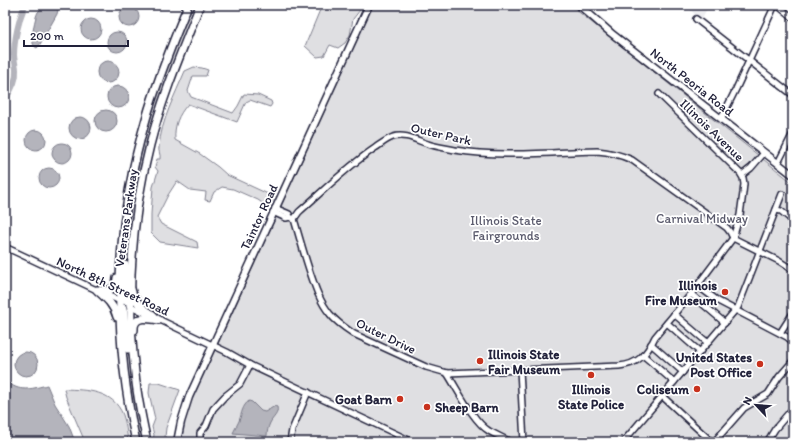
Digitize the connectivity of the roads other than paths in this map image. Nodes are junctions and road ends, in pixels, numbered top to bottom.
1 (188, 5) edge
2 (200, 5) edge
3 (369, 5) edge
4 (579, 5) edge
5 (776, 5) edge
6 (696, 18) dead end
7 (793, 18) edge
8 (749, 61) junction
9 (659, 94) dead end
10 (793, 95) edge
11 (721, 119) junction
12 (793, 132) edge
13 (764, 153) junction
14 (778, 163) junction
15 (742, 175) junction
16 (793, 175) edge
17 (782, 194) dead end
18 (274, 210) junction
19 (776, 210) junction
20 (292, 218) junction
21 (793, 221) edge
22 (122, 233) junction
23 (733, 238) junction
24 (5, 247) edge
25 (760, 251) junction
26 (793, 270) edge
27 (130, 285) junction
28 (698, 286) junction
29 (97, 290) junction
30 (691, 294) junction
31 (119, 301) junction
32 (130, 306) junction
33 (735, 310) junction
34 (793, 313) edge
35 (674, 314) junction
36 (158, 319) junction
37 (667, 323) junction
38 (725, 323) junction
39 (120, 331) junction
40 (780, 333) junction
41 (793, 342) edge
42 (708, 343) junction
43 (652, 344) junction
44 (213, 345) junction
45 (700, 352) junction
46 (643, 355) junction
47 (793, 361) edge
48 (631, 364) joint
49 (250, 366) junction
50 (520, 370) junction
51 (683, 372) junction
52 (447, 373) junction
53 (135, 374) junction
54 (674, 382) junction
55 (136, 386) junction
56 (308, 392) junction
57 (662, 396) junction
58 (793, 408) edge
59 (136, 442) edge
60 (147, 442) edge
61 (177, 442) edge
62 (200, 442) edge
63 (290, 442) edge
64 (413, 442) edge
65 (512, 442) edge
66 (524, 442) edge
67 (623, 442) edge
68 (713, 442) edge
69 (768, 442) edge

1 - 22 highway, Veterans Parkway
2 - 27 highway, Veterans Parkway
3 - 18 main road, Taintor Road
4 - 11 main road, North Peoria Road
5 - 7 street
5 - 8 street
6 - 8 street
8 - 10 street
8 - 11 street
9 - 15 street, Illinois Avenue
11 - 13 main road, North Peoria Road
12 - 14 street
13 - 14 main road, North Peoria Road
13 - 15 street
14 - 16 main road, North Peoria Road
15 - 23 street, Illinois Avenue
17 - 19 street
18 - 20 street
18 - 44 main road, Taintor Road
19 - 21 street
19 - 25 street
20 - 23 street, Outer Park
20 - 52 street, Outer Drive
22 - 29 highway
22 - 31 highway, Veterans Parkway
22 - 32 highway
23 - 25 street
23 - 28 street, Illinois Avenue
24 - 29 street, North 8th Street Road
25 - 26 street
25 - 33 street
27 - 32 highway, Veterans Parkway
27 - 36 highway
28 - 30 street, Illinois Avenue
28 - 33 street
29 - 31 street, North 8th Street Road
29 - 39 highway
30 - 35 street, Illinois Avenue
30 - 38 street
31 - 32 street, North 8th Street Road
31 - 39 highway, Veterans Parkway
31 - 55 highway
32 - 36 street, North 8th Street Road
32 - 53 highway, Veterans Parkway
33 - 38 street
33 - 40 street
34 - 40 street
35 - 37 street, Illinois Avenue
35 - 42 street
36 - 44 street, North 8th Street Road
36 - 53 highway
37 - 43 street, Illinois Avenue
37 - 45 street
38 - 42 street
39 - 59 highway, Veterans Parkway
40 - 41 street
42 - 45 street
43 - 46 street, Illinois Avenue
43 - 51 street
44 - 49 street, North 8th Street Road
44 - 61 main road, Taintor Road
45 - 51 street
46 - 48 street, Illinois Avenue
46 - 54 street
47 - 68 street
48 - 50 street, Outer Drive
49 - 56 street, North 8th Street Road
49 - 62 street
50 - 52 street, Outer Drive
50 - 66 street
51 - 54 street
52 - 65 street
53 - 55 highway, Veterans Parkway
54 - 57 street
55 - 60 highway, Veterans Parkway
56 - 63 street
56 - 64 street, North 8th Street Road
57 - 67 street
57 - 68 street
58 - 69 street

